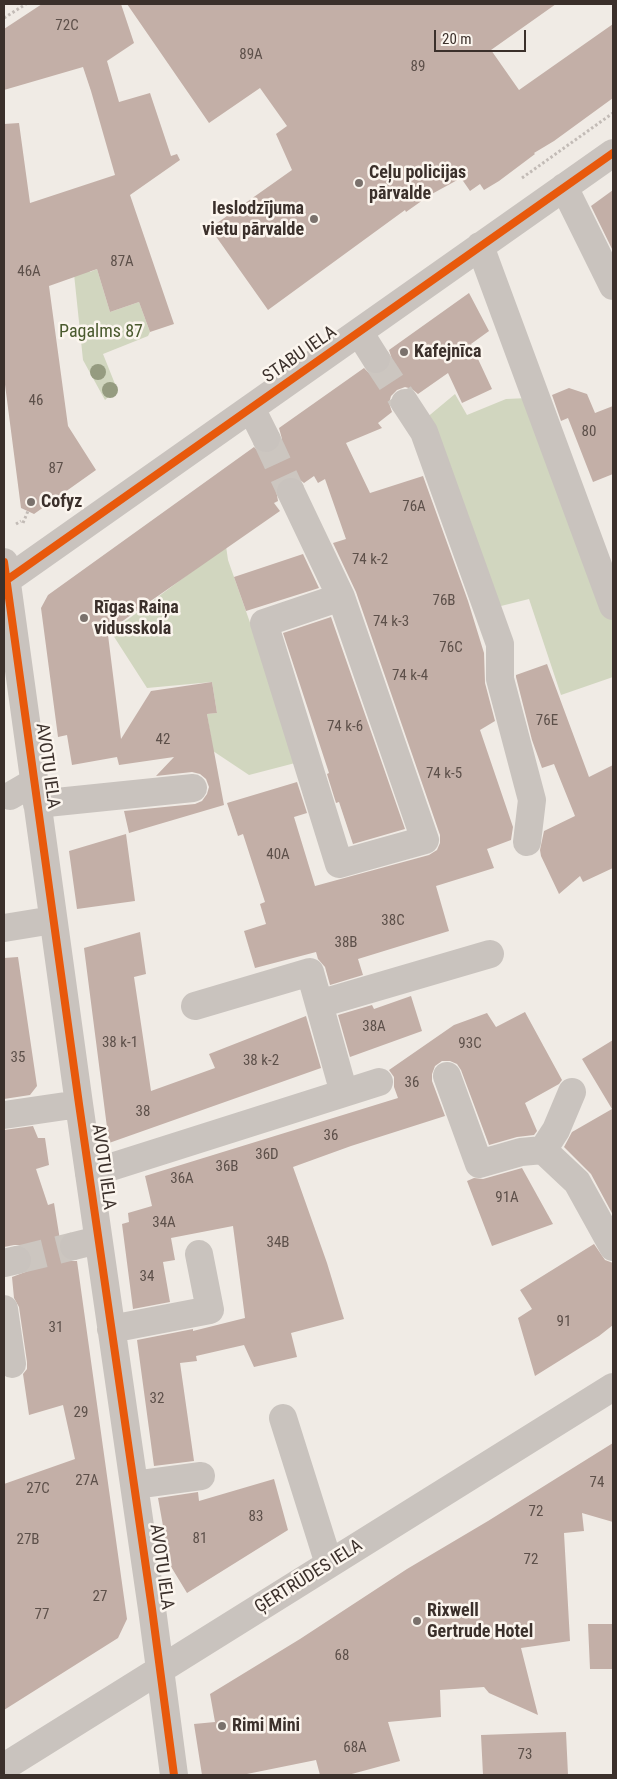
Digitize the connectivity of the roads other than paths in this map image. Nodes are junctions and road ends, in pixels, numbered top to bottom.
1 (613, 153) edge
2 (564, 187) junction
3 (480, 246) junction
4 (613, 286) edge
5 (359, 332) junction
6 (376, 359) tunnel mouth
7 (405, 403) tunnel mouth
8 (251, 408) junction
9 (266, 438) tunnel mouth
10 (291, 492) tunnel mouth
11 (5, 575) edge
12 (341, 597) junction
13 (613, 606) edge
14 (193, 788) dead end
15 (36, 793) junction
16 (10, 796) dead end
17 (527, 842) dead end
18 (53, 920) junction
19 (4, 928) edge
20 (490, 954) dead end
21 (319, 1004) junction
22 (195, 1006) dead end
23 (446, 1076) dead end
24 (379, 1082) dead end
25 (572, 1092) dead end
26 (344, 1093) junction
27 (78, 1104) junction
28 (4, 1115) edge
29 (543, 1150) junction
30 (89, 1174) junction
31 (613, 1247) edge
32 (199, 1254) dead end
33 (4, 1309) edge
34 (111, 1329) junction
35 (12, 1364) dead end
36 (613, 1387) edge
37 (283, 1418) dead end
38 (201, 1476) dead end
39 (134, 1485) junction
40 (329, 1564) junction
41 (160, 1669) junction
42 (4, 1767) edge
43 (174, 1775) edge

1 - 2 street, STABU IELA
2 - 3 street, STABU IELA
2 - 4 street
3 - 5 street, STABU IELA
3 - 13 street
5 - 6 street
5 - 8 street, STABU IELA
7 - 17 street
8 - 9 street
8 - 11 street, STABU IELA
10 - 12 street
11 - 15 street, AVOTU IELA
12 - 12 street
14 - 15 street
15 - 16 street
15 - 18 street, AVOTU IELA
18 - 19 street
18 - 27 street, AVOTU IELA
20 - 21 street
21 - 22 street
21 - 26 street
23 - 29 street
24 - 26 street
25 - 29 street
26 - 30 street
27 - 28 street
27 - 30 street, AVOTU IELA
29 - 31 street
30 - 34 street, AVOTU IELA
32 - 34 street
33 - 35 street
34 - 39 street, AVOTU IELA
36 - 40 street, ĢERTRŪDES IELA
37 - 40 street
38 - 39 street
39 - 41 street, AVOTU IELA
40 - 41 street, ĢERTRŪDES IELA
41 - 42 street, ĢERTRŪDES IELA
41 - 43 street, AVOTU IELA

